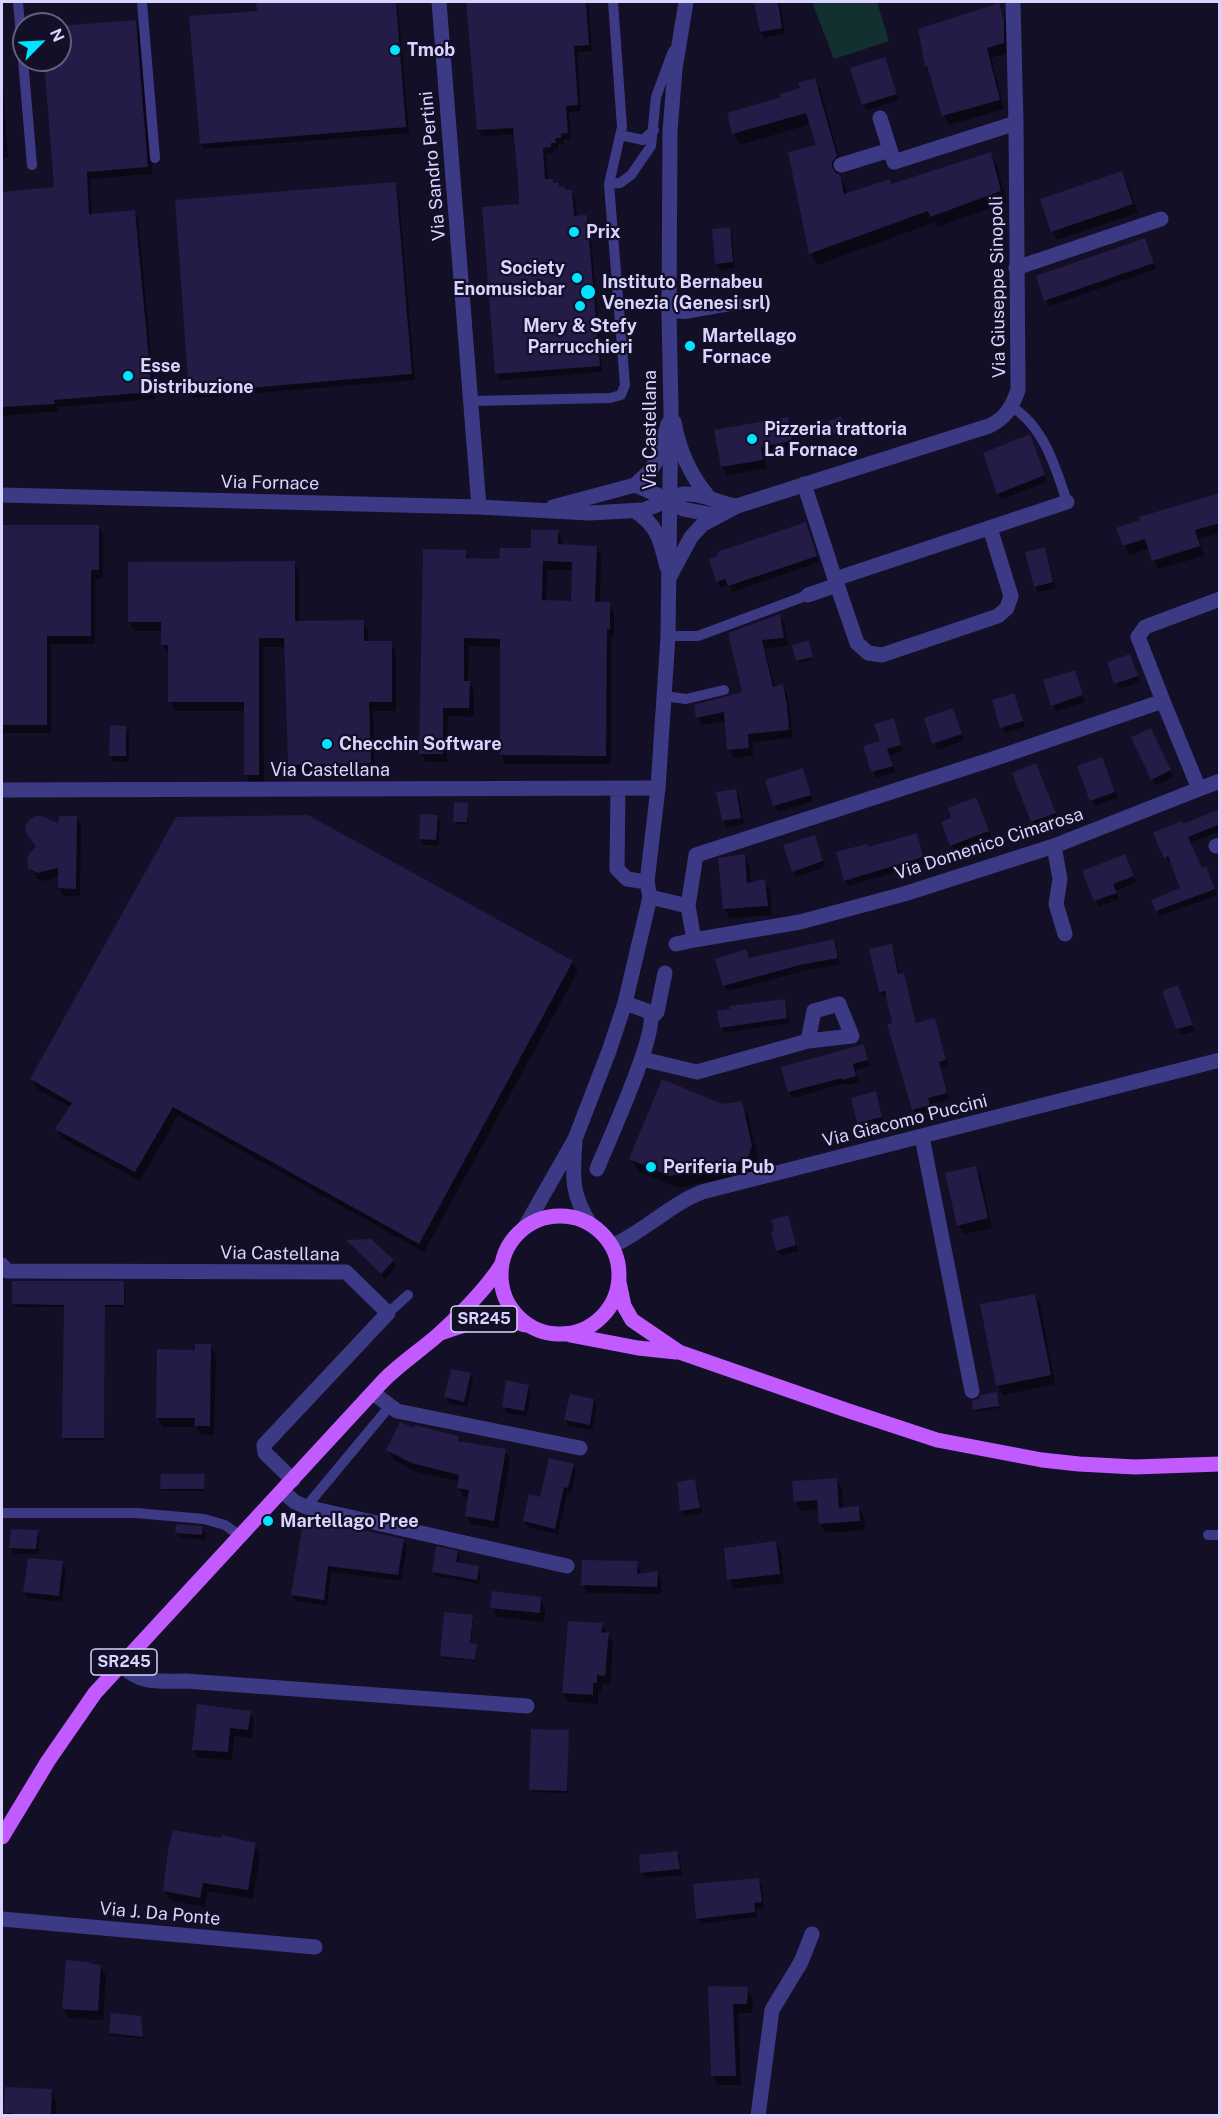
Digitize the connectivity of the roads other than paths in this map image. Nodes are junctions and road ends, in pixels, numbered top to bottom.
1 (18, 2) edge
2 (142, 2) edge
3 (439, 2) edge
4 (613, 2) edge
5 (686, 2) edge
6 (1013, 2) edge
7 (682, 28) junction
8 (880, 118) dead end
9 (1016, 123) junction
10 (654, 130) junction
11 (620, 135) junction
12 (890, 150) junction
13 (155, 158) dead end
14 (32, 165) dead end
15 (841, 165) dead end
16 (609, 184) junction
17 (1161, 219) dead end
18 (1016, 268) junction
19 (747, 303) dead end
20 (669, 313) junction
21 (472, 401) junction
22 (1012, 407) junction
23 (671, 410) junction
24 (804, 484) junction
25 (635, 485) junction
26 (2, 495) edge
27 (706, 495) junction
28 (669, 500) junction
29 (1067, 502) joint
30 (737, 506) junction
31 (479, 507) junction
32 (538, 511) junction
33 (635, 511) junction
34 (718, 516) junction
35 (990, 528) junction
36 (669, 578) junction
37 (836, 582) junction
38 (808, 595) joint
39 (1220, 599) edge
40 (668, 636) junction
41 (724, 690) dead end
42 (664, 696) junction
43 (1163, 701) junction
44 (1220, 781) edge
45 (618, 788) junction
46 (658, 788) junction
47 (1199, 789) junction
48 (2, 790) edge
49 (1054, 846) junction
50 (647, 882) junction
51 (650, 897) junction
52 (688, 906) junction
53 (1065, 934) dead end
54 (694, 940) junction
55 (676, 944) dead end
56 (665, 973) dead end
57 (625, 1003) junction
58 (652, 1017) junction
59 (808, 1041) dead end
60 (642, 1059) junction
61 (1220, 1060) edge
62 (922, 1137) junction
63 (575, 1139) junction
64 (597, 1169) dead end
65 (590, 1224) junction
66 (525, 1227) junction
67 (612, 1246) junction
68 (502, 1264) junction
69 (2, 1265) edge
70 (619, 1282) junction
71 (408, 1295) dead end
72 (388, 1313) junction
73 (530, 1326) junction
74 (439, 1334) junction
75 (567, 1334) junction
76 (679, 1352) junction
77 (972, 1391) dead end
78 (373, 1394) junction
79 (389, 1407) junction
80 (580, 1448) dead end
81 (1220, 1464) edge
82 (288, 1485) junction
83 (306, 1508) junction
84 (2, 1513) edge
85 (240, 1536) junction
86 (567, 1566) dead end
87 (121, 1665) junction
88 (527, 1706) dead end
89 (2, 1837) edge
90 (2, 1918) edge
91 (812, 1934) dead end
92 (315, 1947) dead end
93 (758, 2115) edge

1 - 14 lane
2 - 13 lane
3 - 21 street, Via Sandro Pertini
4 - 11 lane
5 - 7 street, Via Castellana
6 - 9 street, Via Giuseppe Sinopoli
7 - 10 lane
7 - 20 street, Via Castellana
8 - 12 street
9 - 12 street
9 - 18 street, Via Giuseppe Sinopoli
10 - 11 lane
10 - 16 lane
11 - 16 lane
12 - 15 street
16 - 21 lane
17 - 18 street
18 - 22 street, Via Giuseppe Sinopoli
19 - 20 lane
20 - 23 street, Via Castellana
21 - 31 street, Via Sandro Pertini
22 - 24 street
22 - 29 lane
23 - 25 street
23 - 27 street
23 - 28 street, Via Castellana
24 - 30 street
24 - 37 street
25 - 28 street
25 - 32 street, Via Fornace
26 - 31 street, Via Fornace
27 - 28 street
27 - 30 street
28 - 33 street, Via Fornace
28 - 34 street
28 - 36 street, Via Castellana
29 - 35 street
30 - 34 street
31 - 32 street, Via Fornace
32 - 33 street, Via Fornace
33 - 36 street
34 - 36 street
35 - 37 street
35 - 37 street
36 - 40 street, Via Castellana
37 - 38 street
38 - 40 lane
39 - 43 street
40 - 42 street, Via Castellana
41 - 42 lane
42 - 46 street, Via Castellana
43 - 47 street
43 - 52 street
44 - 47 street
45 - 46 street, Via Castellana
45 - 48 street, Via Castellana
45 - 50 street
46 - 50 street, Via Castellana
47 - 49 street, Via Domenico Cimarosa
49 - 53 street
49 - 54 street, Via Domenico Cimarosa
50 - 51 street, Via Castellana
51 - 52 street
51 - 57 street, Via Castellana
52 - 54 street
54 - 55 street, Via Domenico Cimarosa
56 - 58 street
57 - 58 street
57 - 63 street, Via Castellana
58 - 60 street
59 - 60 street
60 - 64 street
61 - 62 street, Via Giacomo Puccini
62 - 67 street, Via Giacomo Puccini
62 - 77 street
63 - 65 street, Via Castellana
63 - 66 street, Via Castellana
65 - 66 main road
65 - 67 main road
66 - 68 main road
67 - 70 main road
68 - 73 main road
68 - 74 main road, SR245
69 - 72 street, Via Castellana
70 - 75 main road
70 - 76 main road
71 - 72 lane
72 - 82 street
73 - 74 main road, SR245
73 - 75 main road
74 - 78 main road, SR245
75 - 76 main road
76 - 81 main road
78 - 79 street
78 - 82 main road, SR245
79 - 80 street
79 - 83 lane
82 - 83 street
82 - 85 main road, SR245
83 - 86 street
84 - 85 lane
85 - 87 main road, SR245
87 - 88 street
87 - 89 main road, SR245
90 - 92 street, Via J. Da Ponte
91 - 93 street

